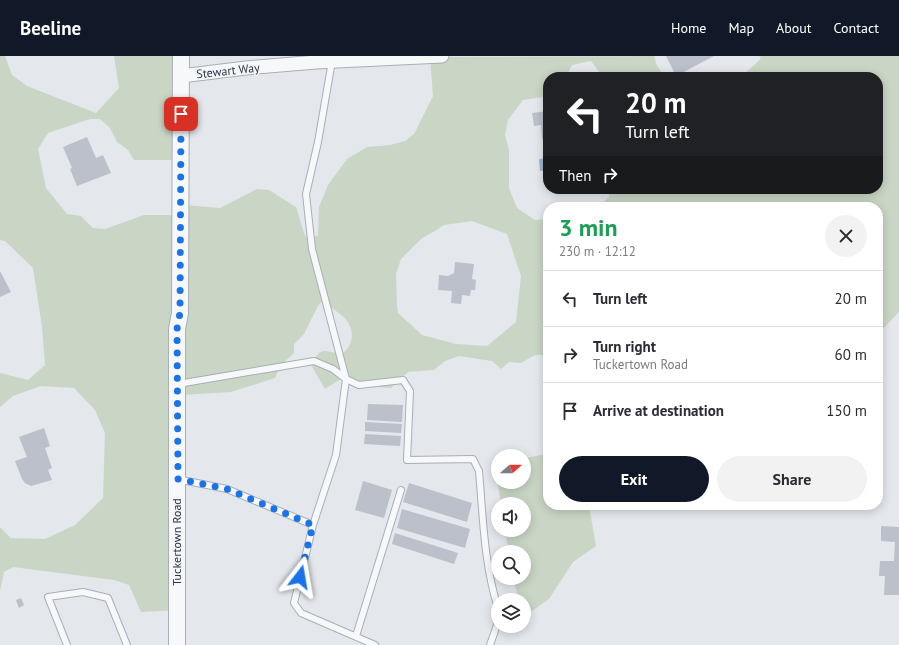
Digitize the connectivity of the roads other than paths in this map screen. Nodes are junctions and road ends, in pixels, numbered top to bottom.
1 (181, 56) edge
2 (442, 56) edge
3 (348, 58) edge
4 (332, 61) junction
5 (181, 76) junction
6 (346, 379) junction
7 (178, 384) junction
8 (178, 479) junction
9 (401, 490) dead end
10 (313, 525) junction
11 (494, 593) edge
12 (494, 633) edge
13 (356, 636) junction
14 (67, 645) edge
15 (127, 645) edge
16 (177, 645) edge
17 (375, 645) edge
18 (490, 645) edge

1 - 5 street, Tuckertown Road
2 - 3 street, Stewart Way
3 - 4 street, Stewart Way
4 - 5 street, Stewart Way
4 - 6 lane
5 - 7 street, Tuckertown Road
6 - 7 lane
6 - 10 lane
6 - 11 lane
7 - 8 street, Tuckertown Road
8 - 10 lane
8 - 16 street, Tuckertown Road
9 - 13 lane
10 - 13 lane
12 - 18 lane
13 - 17 lane
14 - 15 lane

